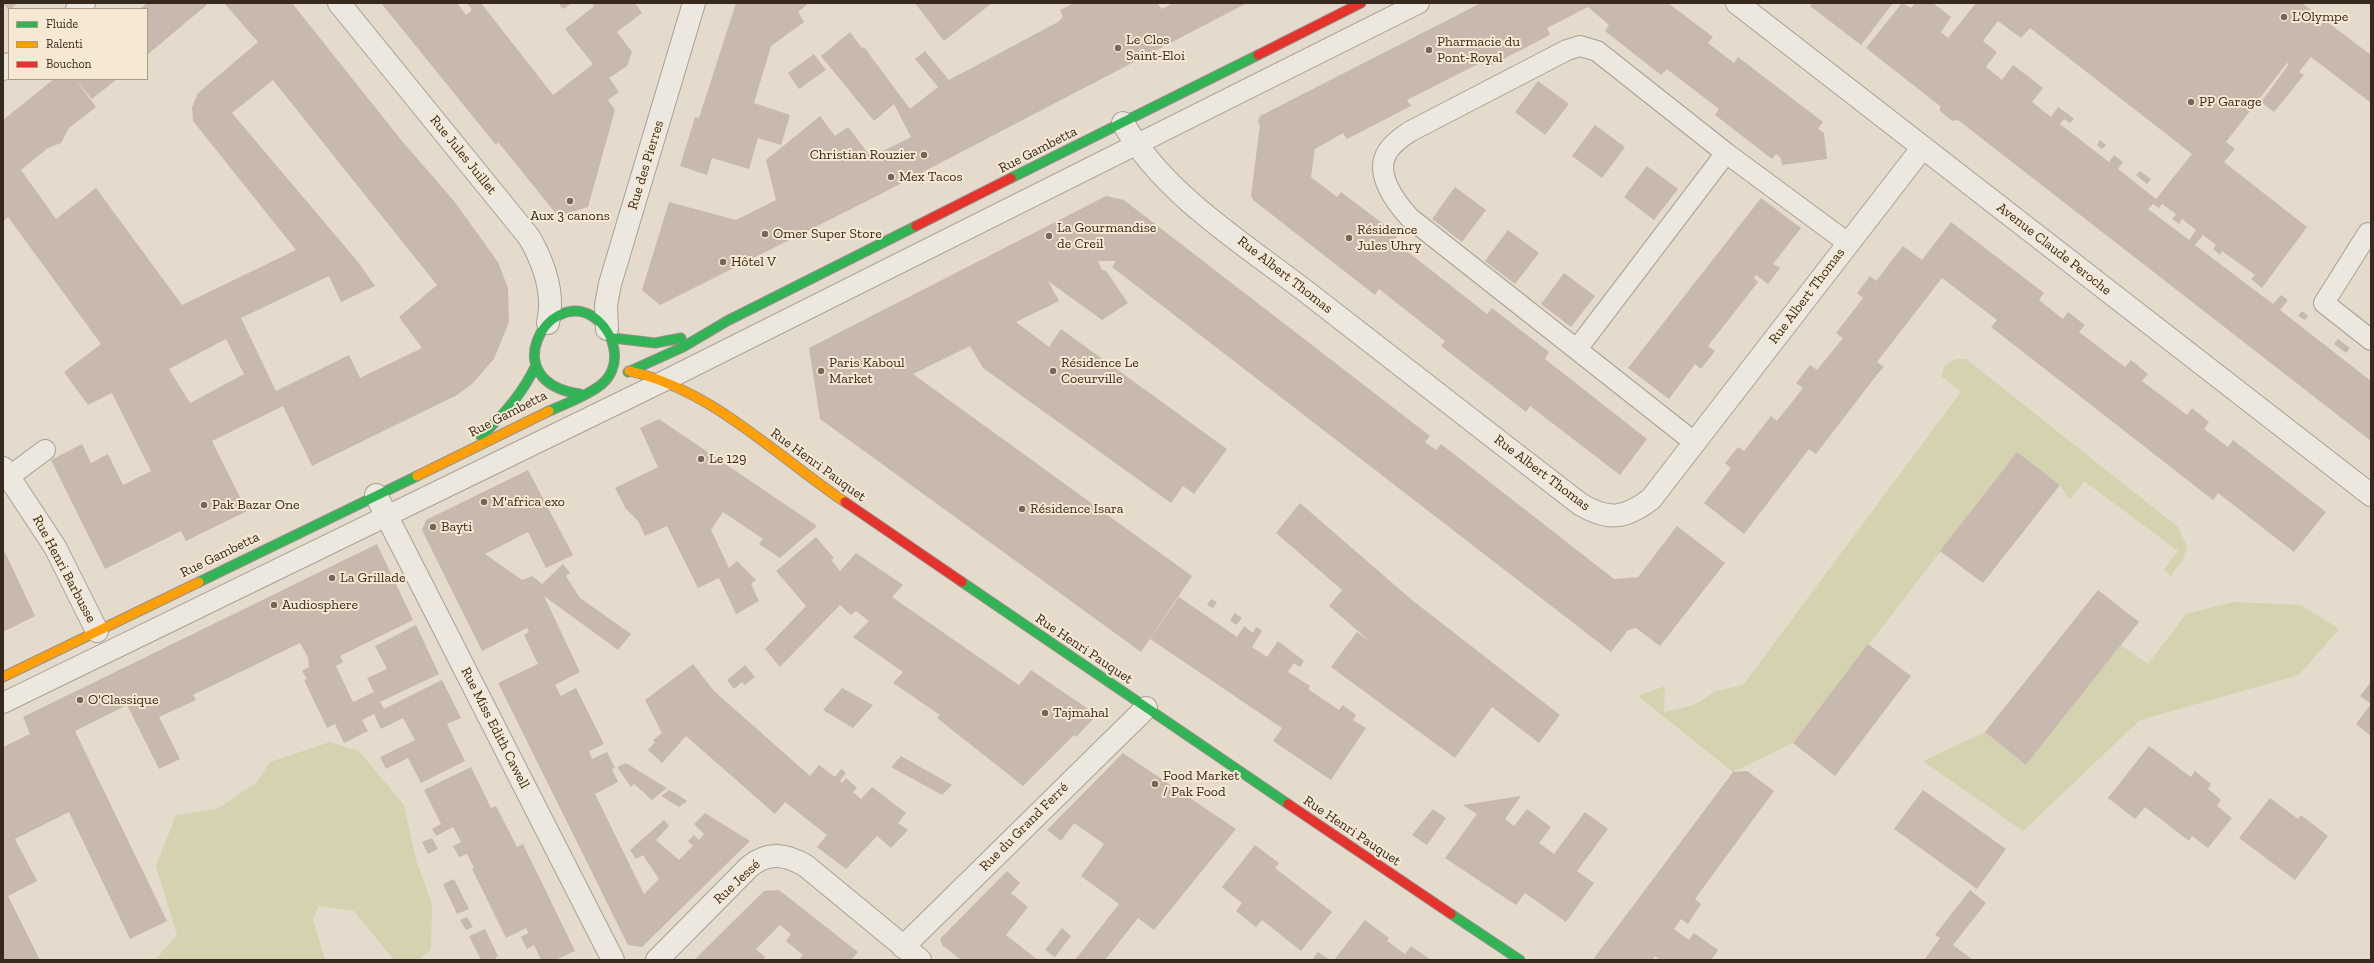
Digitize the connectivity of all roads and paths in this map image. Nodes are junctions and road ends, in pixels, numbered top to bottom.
1 (339, 3) edge
2 (694, 3) edge
3 (1361, 3) edge
4 (1419, 3) edge
5 (1737, 3) edge
6 (1123, 123) junction
7 (1135, 144) junction
8 (1923, 147) junction
9 (1726, 153) junction
10 (2368, 233) dead end
11 (1848, 243) junction
12 (728, 321) junction
13 (548, 323) junction
14 (610, 334) junction
15 (2371, 340) edge
16 (1577, 349) junction
17 (536, 365) junction
18 (629, 371) junction
19 (666, 380) junction
20 (604, 382) junction
21 (580, 394) junction
22 (1694, 442) junction
23 (45, 450) dead end
24 (450, 459) junction
25 (6, 472) edge
26 (376, 495) junction
27 (2371, 495) edge
28 (387, 516) junction
29 (97, 631) junction
30 (3, 677) edge
31 (3, 703) edge
32 (1146, 708) junction
33 (911, 953) edge
34 (613, 960) edge
35 (657, 960) edge
36 (1520, 960) edge

1 - 13 street, Rue Jules Juillet
2 - 14 street, Rue des Pierres
3 - 6 main road, Rue Gambetta
4 - 7 lane
5 - 8 street, Avenue Claude Peroche
6 - 7 street, Rue Albert Thomas
6 - 12 main road, Rue Gambetta
7 - 19 lane
7 - 22 street, Rue Albert Thomas
8 - 11 street, Rue Albert Thomas
8 - 27 street, Avenue Claude Peroche
9 - 11 lane
9 - 16 lane
9 - 16 lane
10 - 15 lane
11 - 22 street, Rue Albert Thomas
12 - 14 main road, Rue Gambetta
12 - 18 main road, Rue Gambetta
13 - 14 main road
13 - 17 main road
14 - 20 main road
16 - 22 lane
17 - 21 main road
17 - 24 main road, Rue Gambetta
18 - 19 main road, Rue Henri Pauquet
18 - 20 main road, Rue Gambetta
19 - 28 lane
19 - 32 main road, Rue Henri Pauquet
20 - 21 main road
21 - 24 main road, Rue Gambetta
23 - 25 lane
24 - 26 main road, Rue Gambetta
25 - 29 street, Rue Henri Barbusse
26 - 28 street, Rue Miss Edith Cawell
26 - 29 main road, Rue Gambetta
28 - 31 lane
28 - 34 street, Rue Miss Edith Cawell
29 - 30 main road, Rue Gambetta
32 - 33 street, Rue du Grand Ferré
32 - 36 main road, Rue Henri Pauquet
33 - 35 street, Rue Jessé

